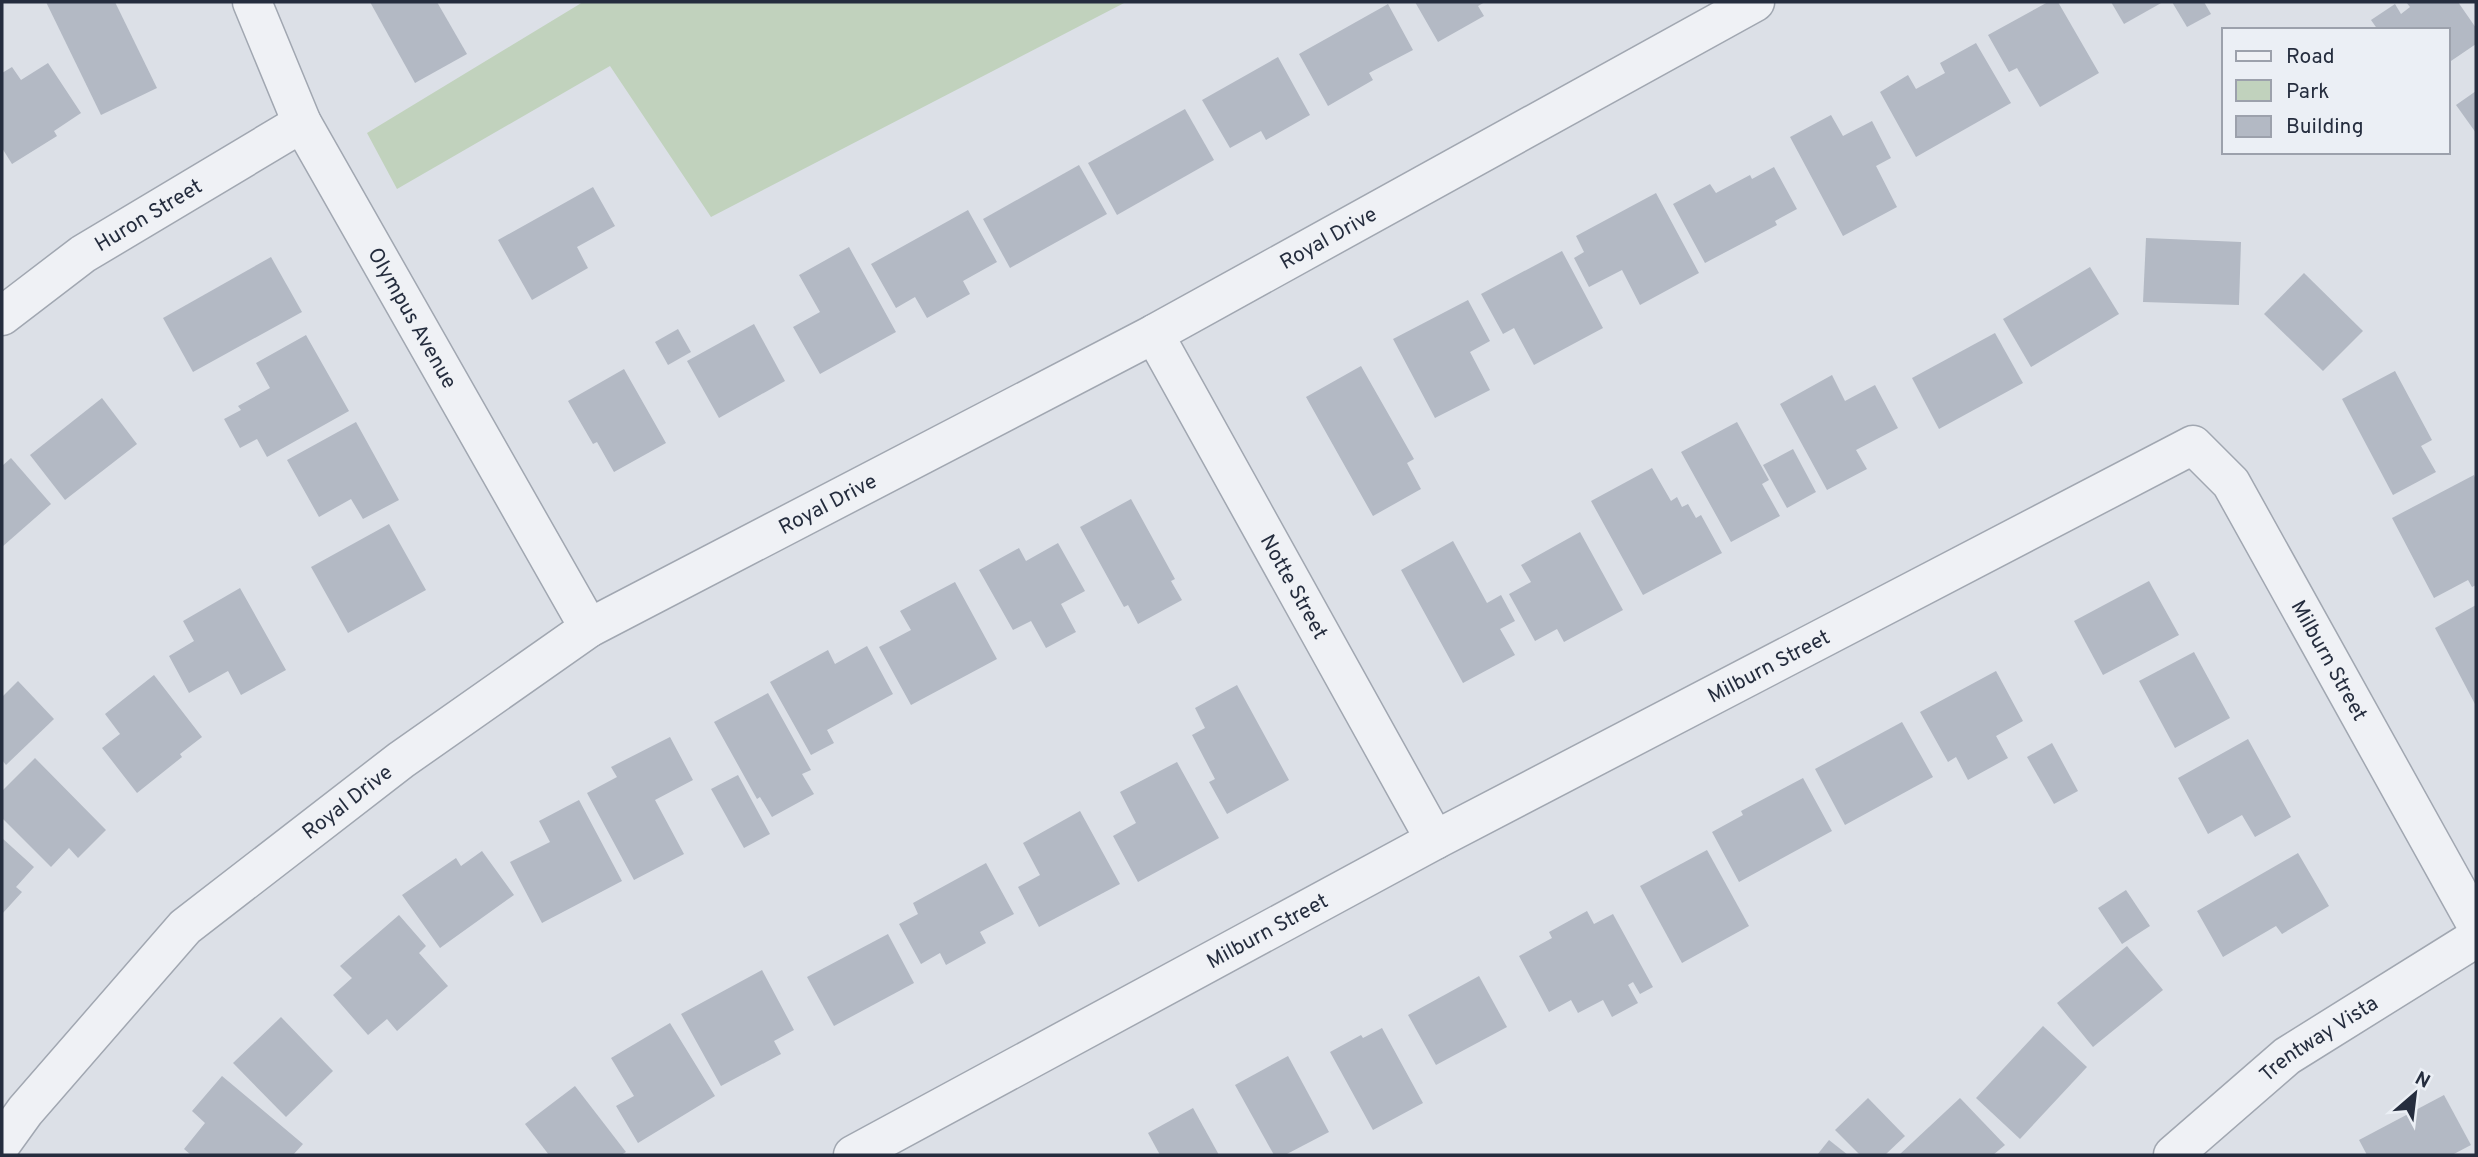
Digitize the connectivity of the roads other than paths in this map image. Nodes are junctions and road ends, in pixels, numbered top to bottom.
1 (252, 2) edge
2 (1755, 2) edge
3 (302, 123) junction
4 (2, 316) edge
5 (1154, 334) junction
6 (589, 628) junction
7 (1435, 840) junction
8 (2476, 924) edge
9 (2476, 938) edge
10 (2, 1143) edge
11 (853, 1155) edge
12 (2172, 1155) edge

1 - 3 street, Olympus Avenue
2 - 5 street, Royal Drive
3 - 4 street, Huron Street
3 - 6 street, Olympus Avenue
5 - 6 street, Royal Drive
5 - 7 street, Notte Street
6 - 10 street, Royal Drive
7 - 8 street, Milburn Street
7 - 11 street, Milburn Street
9 - 12 street, Trentway Vista

